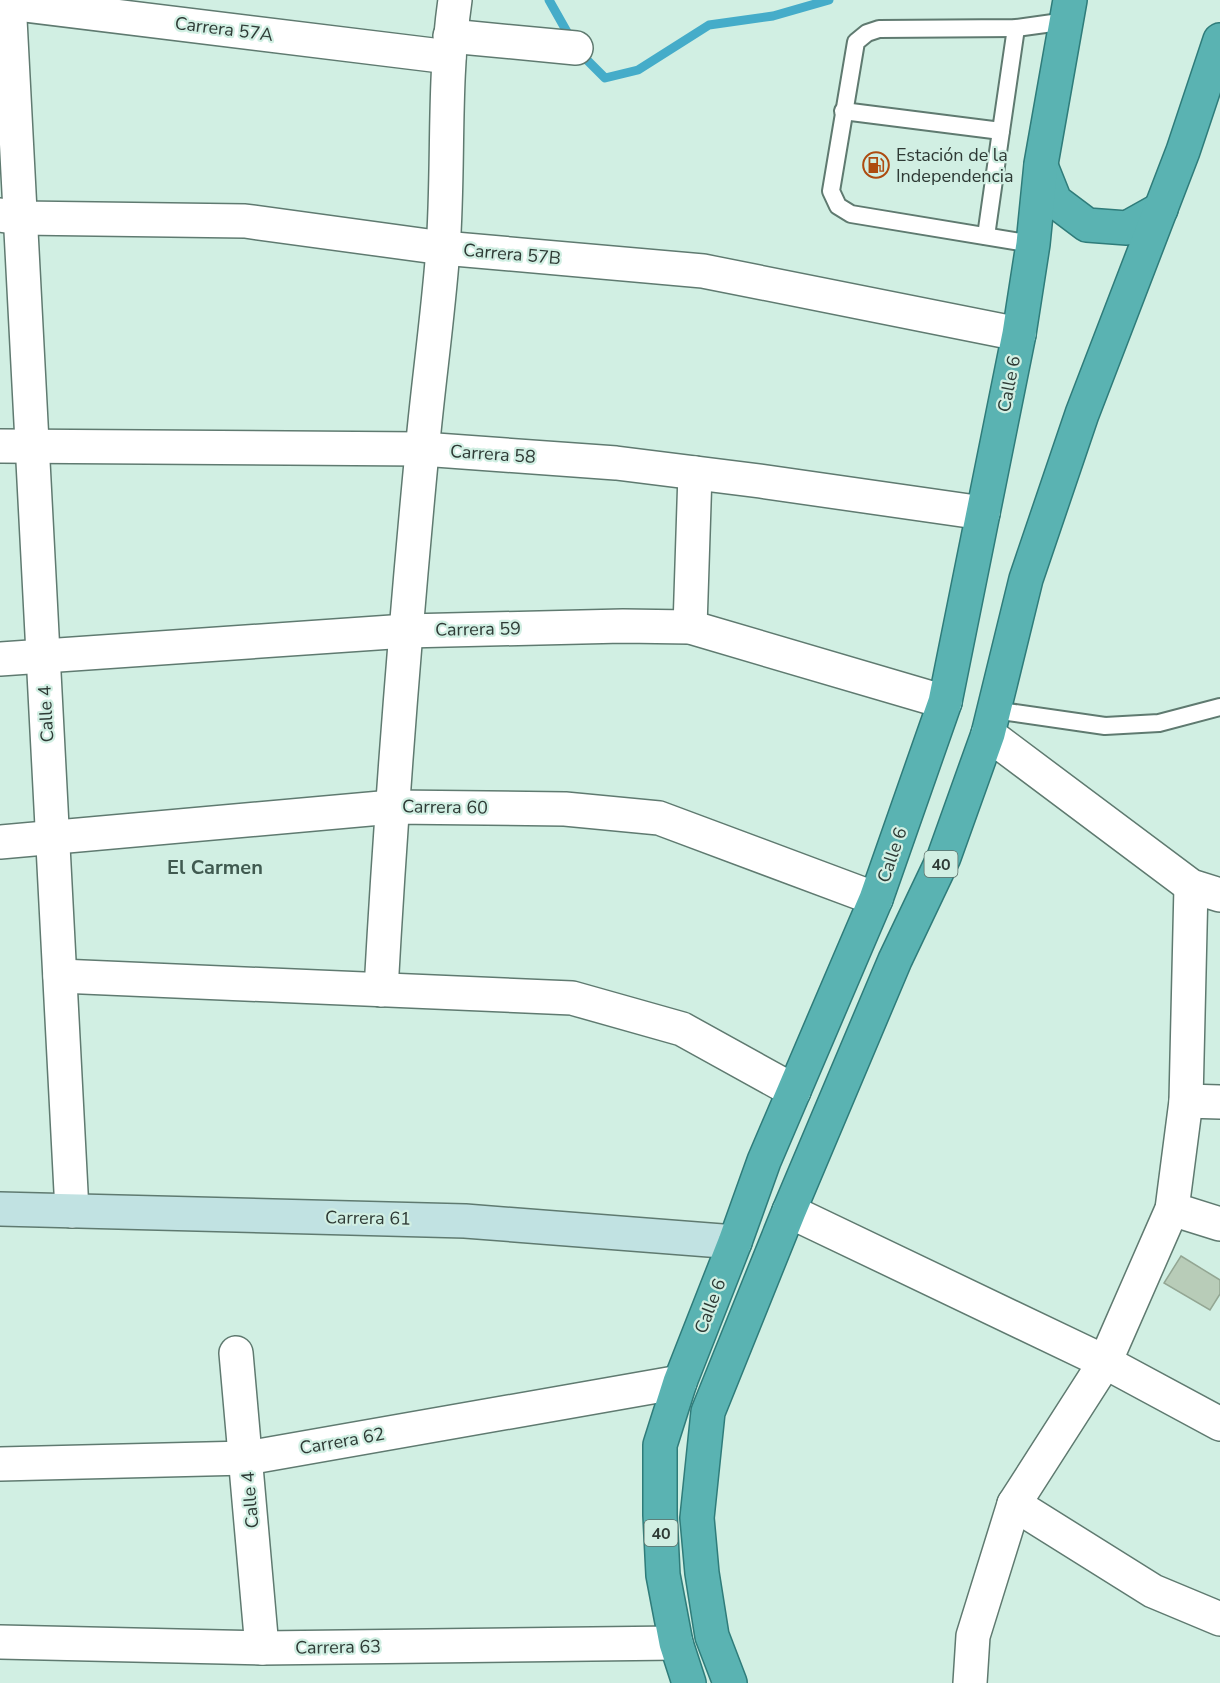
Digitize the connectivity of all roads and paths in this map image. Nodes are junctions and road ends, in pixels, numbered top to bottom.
1 (455, 0) edge
2 (6, 2) edge
3 (1068, 11) edge
4 (1016, 28) junction
5 (1220, 40) edge
6 (449, 46) junction
7 (576, 48) dead end
8 (843, 111) junction
9 (1001, 131) junction
10 (1041, 164) junction
11 (1161, 209) junction
12 (10, 217) edge
13 (986, 236) junction
14 (1033, 244) junction
15 (443, 249) junction
16 (1019, 334) junction
17 (0, 446) edge
18 (32, 446) junction
19 (422, 449) junction
20 (695, 473) junction
21 (983, 513) junction
22 (690, 627) junction
23 (406, 631) junction
24 (44, 656) junction
25 (0, 659) edge
26 (945, 702) junction
27 (1220, 707) edge
28 (991, 722) junction
29 (392, 807) junction
30 (52, 837) junction
31 (0, 842) edge
32 (1205, 890) edge
33 (876, 900) junction
34 (60, 976) junction
35 (381, 990) junction
36 (794, 1091) junction
37 (1186, 1101) junction
38 (1220, 1102) edge
39 (0, 1209) edge
40 (1172, 1209) junction
41 (72, 1211) junction
42 (789, 1211) junction
43 (1220, 1224) edge
44 (735, 1242) junction
45 (236, 1353) dead end
46 (1105, 1362) junction
47 (680, 1382) junction
48 (1220, 1424) edge
49 (247, 1458) junction
50 (0, 1464) edge
51 (1014, 1504) junction
52 (1220, 1619) edge
53 (0, 1642) edge
54 (676, 1643) junction
55 (262, 1648) junction
56 (689, 1683) edge
57 (730, 1683) edge
58 (969, 1683) edge

1 - 6 street
2 - 6 street, Carrera 57A
2 - 12 street, Calle 4
3 - 4 lane
3 - 10 highway, Calle 6 / 40
4 - 8 lane
4 - 9 lane
5 - 11 highway, 40
6 - 7 street, Carrera 57A
6 - 15 street
8 - 9 lane
8 - 13 lane
9 - 13 lane
10 - 11 highway
10 - 14 highway, Calle 6 / 40
11 - 28 highway, 40
12 - 15 street, Carrera 57B
12 - 18 street, Calle 4
13 - 14 lane
14 - 16 highway, Calle 6 / 40
15 - 16 street, Carrera 57B
15 - 19 street
16 - 21 highway, Calle 6 / 40
17 - 18 street, Carrera 58
18 - 19 street, Carrera 58
18 - 24 street, Calle 4
19 - 20 street, Carrera 58
19 - 23 street
20 - 21 street, Carrera 58
20 - 22 street
21 - 26 highway, Calle 6 / 40
22 - 23 street, Carrera 59
22 - 26 street, Carrera 59
23 - 24 street, Carrera 59
23 - 29 street
24 - 25 street, Carrera 59
24 - 30 street, Calle 4
26 - 33 highway, Calle 6 / 40
27 - 28 lane
28 - 32 street
28 - 42 highway, 40
29 - 30 street, Carrera 60
29 - 33 street, Carrera 60
29 - 35 street
30 - 31 street, Carrera 60
30 - 34 street, Calle 4
32 - 37 street
33 - 36 highway, Calle 6 / 40
34 - 35 street
34 - 41 street, Calle 4
35 - 36 street
36 - 44 highway, Calle 6 / 40
37 - 38 street
37 - 40 street
39 - 41 main road, Carrera 61
40 - 43 street
40 - 46 street
41 - 44 main road, Carrera 61
42 - 46 street
42 - 57 highway, 40
44 - 47 highway, Calle 6 / 40
45 - 49 street, Calle 4
46 - 48 street
46 - 51 street
47 - 49 street, Carrera 62
47 - 54 highway, Calle 6 / 40
49 - 50 street, Carrera 62
49 - 55 street, Calle 4
51 - 52 street
51 - 58 street
53 - 55 street, Carrera 63
54 - 55 street, Carrera 63
54 - 56 highway, Calle 6 / 40

